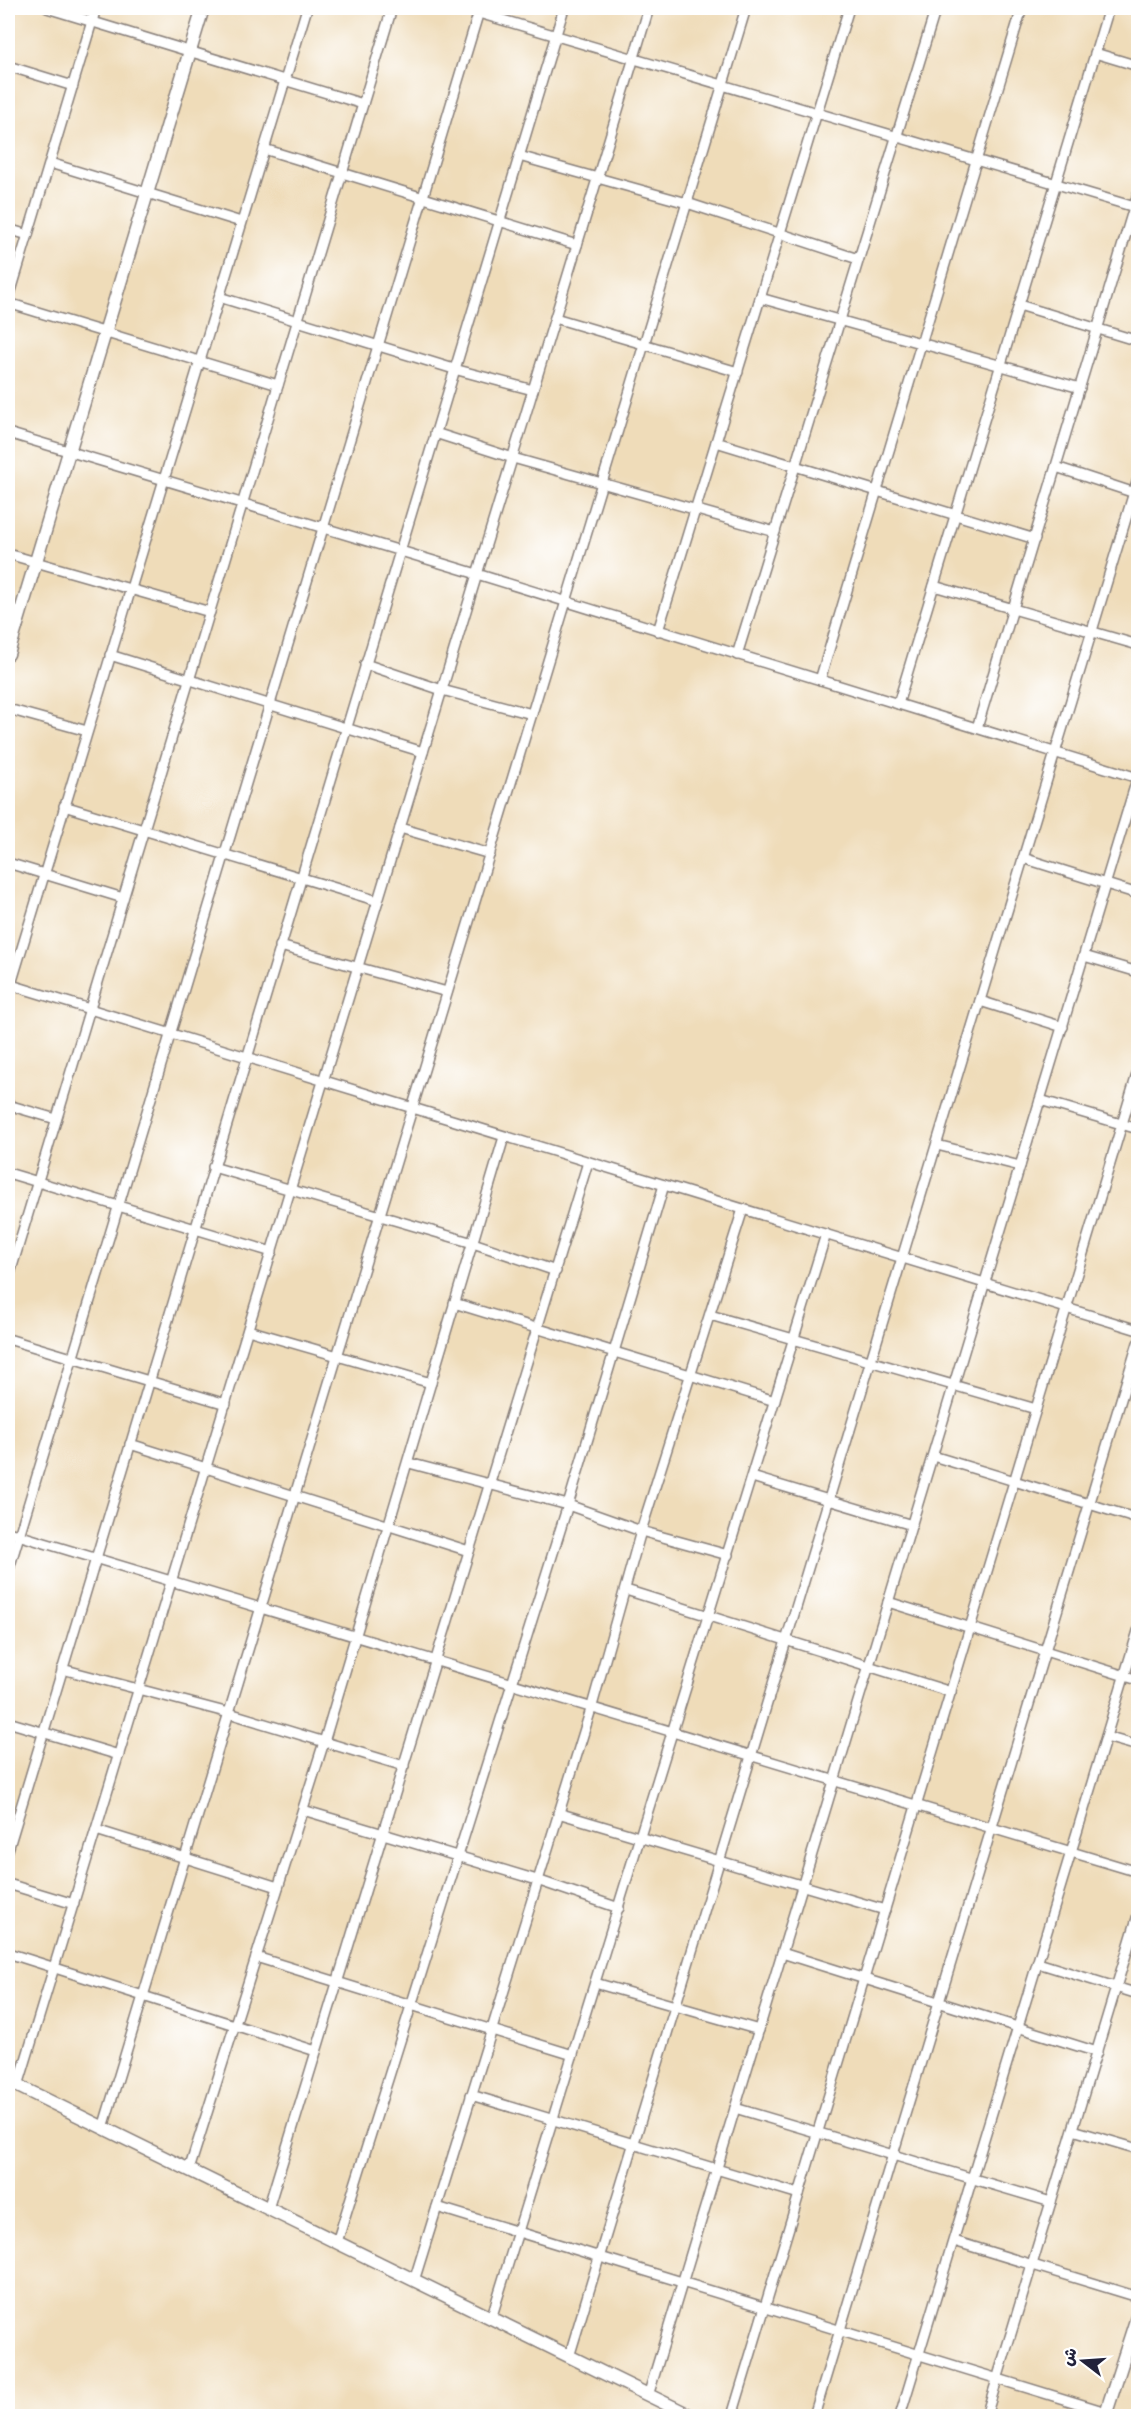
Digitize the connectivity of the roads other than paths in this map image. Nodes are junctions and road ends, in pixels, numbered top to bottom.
1 (10, 8) edge
2 (47, 8) edge
3 (96, 8) edge
4 (203, 8) edge
5 (307, 8) edge
6 (392, 8) edge
7 (462, 8) edge
8 (564, 8) edge
9 (649, 8) edge
10 (746, 8) edge
11 (849, 8) edge
12 (936, 8) edge
13 (1022, 8) edge
14 (1108, 8) edge
15 (479, 10) edge
16 (8, 15) edge
17 (92, 21) junction
18 (555, 35) junction
19 (189, 51) junction
20 (1095, 53) junction
21 (634, 58) junction
22 (8, 66) edge
23 (1138, 66) edge
24 (285, 80) junction
25 (723, 84) junction
26 (73, 86) junction
27 (363, 104) junction
28 (817, 113) junction
29 (896, 136) junction
30 (264, 149) junction
31 (519, 156) junction
32 (976, 160) junction
33 (50, 163) junction
34 (342, 173) junction
35 (597, 180) junction
36 (1055, 183) junction
37 (1138, 194) edge
38 (146, 195) junction
39 (423, 197) junction
40 (687, 203) junction
41 (1137, 208) edge
42 (499, 221) junction
43 (242, 222) junction
44 (8, 229) edge
45 (780, 233) junction
46 (28, 235) junction
47 (577, 245) junction
48 (858, 259) junction
49 (219, 297) junction
50 (760, 298) junction
51 (8, 302) edge
52 (1018, 305) junction
53 (555, 318) junction
54 (298, 321) junction
55 (839, 322) junction
56 (1097, 331) junction
57 (105, 334) junction
58 (1138, 341) edge
59 (921, 344) junction
60 (378, 346) junction
61 (644, 346) junction
62 (199, 362) junction
63 (1000, 365) junction
64 (454, 369) junction
65 (738, 372) junction
66 (278, 385) junction
67 (1080, 388) junction
68 (533, 390) junction
69 (8, 433) edge
70 (435, 433) junction
71 (716, 442) junction
72 (70, 452) junction
73 (513, 458) junction
74 (795, 466) junction
75 (1056, 467) junction
76 (164, 479) junction
77 (1138, 479) edge
78 (602, 482) junction
79 (876, 492) junction
80 (1136, 493) edge
81 (242, 503) junction
82 (696, 509) junction
83 (955, 515) junction
84 (323, 528) junction
85 (775, 532) junction
86 (1035, 539) junction
87 (399, 551) junction
88 (8, 554) edge
89 (36, 562) junction
90 (477, 574) junction
91 (934, 586) junction
92 (130, 590) junction
93 (566, 602) junction
94 (1014, 609) junction
95 (210, 612) junction
96 (658, 631) junction
97 (1092, 632) junction
98 (1138, 645) edge
99 (8, 654) edge
100 (110, 655) junction
101 (737, 655) junction
102 (365, 664) junction
103 (189, 679) junction
104 (820, 680) junction
105 (442, 690) junction
106 (270, 704) junction
107 (898, 704) junction
108 (8, 709) edge
109 (532, 714) junction
110 (346, 727) junction
111 (977, 729) junction
112 (87, 731) junction
113 (423, 752) junction
114 (1056, 752) junction
115 (1138, 777) edge
116 (64, 806) junction
117 (400, 828) junction
118 (144, 830) junction
119 (489, 854) junction
120 (224, 855) junction
121 (1023, 858) junction
122 (8, 863) edge
123 (44, 875) junction
124 (301, 877) junction
125 (1106, 884) junction
126 (1138, 894) edge
127 (123, 898) junction
128 (378, 901) junction
129 (280, 946) junction
130 (1084, 956) junction
131 (358, 969) junction
132 (1138, 972) edge
133 (8, 987) edge
134 (447, 992) junction
135 (980, 1001) junction
136 (90, 1009) junction
137 (1063, 1027) junction
138 (170, 1034) junction
139 (247, 1057) junction
140 (1138, 1071) edge
141 (324, 1078) junction
142 (1040, 1100) junction
143 (8, 1105) edge
144 (412, 1107) junction
145 (56, 1119) junction
146 (1122, 1124) junction
147 (1138, 1129) edge
148 (504, 1137) junction
149 (937, 1145) junction
150 (588, 1162) junction
151 (1020, 1166) junction
152 (213, 1167) junction
153 (8, 1173) edge
154 (37, 1182) junction
155 (664, 1185) junction
156 (291, 1190) junction
157 (118, 1206) junction
158 (743, 1209) junction
159 (379, 1216) junction
160 (195, 1229) junction
161 (826, 1234) junction
162 (473, 1243) junction
163 (272, 1252) junction
164 (902, 1258) junction
165 (556, 1271) junction
166 (8, 1280) edge
167 (985, 1283) junction
168 (454, 1303) junction
169 (1067, 1308) junction
170 (710, 1315) junction
171 (537, 1329) junction
172 (248, 1330) junction
173 (1138, 1330) edge
174 (8, 1339) edge
175 (794, 1339) junction
176 (1138, 1343) edge
177 (612, 1351) junction
178 (338, 1354) junction
179 (72, 1359) junction
180 (871, 1361) junction
181 (692, 1376) junction
182 (149, 1381) junction
183 (431, 1383) junction
184 (954, 1386) junction
185 (775, 1401) junction
186 (226, 1404) junction
187 (1036, 1409) junction
188 (130, 1444) junction
189 (933, 1456) junction
190 (409, 1463) junction
191 (207, 1466) junction
192 (752, 1477) junction
193 (1015, 1480) junction
194 (489, 1483) junction
195 (295, 1494) junction
196 (829, 1500) junction
197 (1090, 1503) junction
198 (568, 1505) junction
199 (1138, 1519) edge
200 (389, 1525) junction
201 (912, 1526) junction
202 (641, 1531) junction
203 (8, 1532) edge
204 (19, 1535) junction
205 (470, 1551) junction
206 (728, 1555) junction
207 (95, 1558) junction
208 (8, 1572) edge
209 (172, 1580) junction
210 (626, 1590) junction
211 (888, 1602) junction
212 (260, 1609) junction
213 (709, 1616) junction
214 (970, 1628) junction
215 (1138, 1631) edge
216 (356, 1635) junction
217 (787, 1640) junction
218 (1045, 1652) junction
219 (435, 1659) junction
220 (869, 1666) junction
221 (62, 1669) junction
222 (1125, 1675) junction
223 (1138, 1680) edge
224 (512, 1683) junction
225 (139, 1690) junction
226 (951, 1692) junction
227 (592, 1706) junction
228 (229, 1713) junction
229 (8, 1722) edge
230 (672, 1730) junction
231 (43, 1733) junction
232 (1106, 1737) junction
233 (324, 1742) junction
234 (1138, 1746) edge
235 (119, 1755) junction
236 (752, 1755) junction
237 (404, 1766) junction
238 (834, 1780) junction
239 (916, 1806) junction
240 (303, 1810) junction
241 (558, 1813) junction
242 (992, 1828) junction
243 (96, 1830) junction
244 (382, 1836) junction
245 (640, 1838) junction
246 (8, 1850) edge
247 (1071, 1852) junction
248 (457, 1856) junction
249 (184, 1858) junction
250 (720, 1861) junction
251 (1138, 1872) edge
252 (537, 1880) junction
253 (8, 1884) edge
254 (803, 1884) junction
255 (278, 1887) junction
256 (74, 1904) junction
257 (619, 1908) junction
258 (885, 1910) junction
259 (1138, 1915) edge
260 (8, 1953) edge
261 (782, 1953) junction
262 (256, 1957) junction
263 (1038, 1963) junction
264 (54, 1968) junction
265 (865, 1978) junction
266 (338, 1982) junction
267 (595, 1983) junction
268 (1117, 1987) junction
269 (1138, 1994) edge
270 (142, 1997) junction
271 (939, 2001) junction
272 (411, 2004) junction
273 (675, 2007) junction
274 (235, 2024) junction
275 (1019, 2026) junction
276 (492, 2029) junction
277 (759, 2030) junction
278 (316, 2051) junction
279 (1097, 2052) junction
280 (573, 2055) junction
281 (13, 2083) edge
282 (471, 2095) junction
283 (735, 2108) junction
284 (553, 2120) junction
285 (103, 2128) junction
286 (1073, 2130) junction
287 (818, 2133) junction
288 (634, 2144) junction
289 (1138, 2149) edge
290 (893, 2154) junction
291 (189, 2170) junction
292 (717, 2170) junction
293 (972, 2179) junction
294 (799, 2194) junction
295 (1051, 2202) junction
296 (437, 2206) junction
297 (268, 2209) junction
298 (519, 2231) junction
299 (954, 2241) junction
300 (336, 2242) junction
301 (600, 2256) junction
302 (1032, 2265) junction
303 (414, 2281) junction
304 (682, 2283) junction
305 (1138, 2297) edge
306 (765, 2309) junction
307 (1138, 2314) edge
308 (492, 2319) junction
309 (839, 2332) junction
310 (919, 2355) junction
311 (569, 2357) junction
312 (998, 2378) junction
313 (648, 2396) junction
314 (1106, 2414) edge
315 (691, 2416) edge
316 (732, 2416) edge
317 (814, 2416) edge
318 (900, 2416) edge
319 (986, 2416) edge

1 - 16 street
2 - 17 street
3 - 17 street
4 - 19 street
5 - 24 street
6 - 27 street
7 - 15 street
8 - 18 street
9 - 21 street
10 - 25 street
11 - 28 street
12 - 29 street
13 - 32 street
14 - 20 street
15 - 18 street
15 - 39 street
17 - 19 street
17 - 26 street
18 - 21 street
18 - 31 street
19 - 24 street
19 - 38 street
20 - 23 street
20 - 36 street
21 - 25 street
21 - 35 street
22 - 26 street
24 - 27 street
24 - 30 street
25 - 28 street
25 - 40 street
26 - 33 street
27 - 34 street
28 - 29 street
28 - 45 street
29 - 32 street
29 - 48 street
30 - 34 street
30 - 43 street
31 - 35 street
31 - 42 street
32 - 36 street
32 - 59 street
33 - 38 street
33 - 46 street
34 - 39 street
34 - 54 street
35 - 40 street
35 - 47 street
36 - 41 street
36 - 52 street
37 - 41 street
38 - 43 street
38 - 57 street
39 - 42 street
39 - 60 street
40 - 45 street
40 - 61 street
41 - 56 street
42 - 47 street
42 - 64 street
43 - 49 street
44 - 46 street
45 - 48 street
45 - 50 street
46 - 51 street
47 - 53 street
48 - 55 street
49 - 54 street
49 - 62 street
50 - 55 street
50 - 65 street
51 - 57 street
52 - 56 street
52 - 63 street
53 - 61 street
53 - 68 street
54 - 60 street
54 - 66 street
55 - 59 street
55 - 74 street
56 - 58 street
56 - 67 street
57 - 62 street
57 - 72 street
59 - 63 street
59 - 79 street
60 - 64 street
60 - 84 street
61 - 65 street
61 - 78 street
62 - 66 street
62 - 76 street
63 - 67 street
63 - 83 street
64 - 68 street
64 - 70 street
65 - 71 street
66 - 81 street
67 - 75 street
68 - 73 street
69 - 72 street
70 - 73 street
70 - 87 street
71 - 74 street
71 - 82 street
72 - 76 street
72 - 89 street
73 - 78 street
73 - 90 street
74 - 79 street
74 - 85 street
75 - 80 street
75 - 86 street
76 - 81 street
76 - 92 street
77 - 80 street
78 - 82 street
78 - 93 street
79 - 83 street
79 - 104 street
80 - 97 street
81 - 84 street
81 - 95 street
82 - 85 street
82 - 96 street
83 - 86 street
83 - 91 street
84 - 87 street
84 - 106 street
85 - 101 street
86 - 94 street
87 - 90 street
87 - 102 street
88 - 89 street
89 - 92 street
89 - 99 street
90 - 93 street
90 - 105 street
91 - 94 street
91 - 107 street
92 - 95 street
92 - 100 street
93 - 96 street
93 - 109 street
94 - 97 street
94 - 111 street
95 - 103 street
96 - 101 street
97 - 98 street
97 - 114 street
100 - 103 street
100 - 112 street
101 - 104 street
102 - 105 street
102 - 110 street
103 - 106 street
103 - 118 street
104 - 107 street
105 - 109 street
105 - 113 street
106 - 110 street
106 - 120 street
107 - 111 street
108 - 112 street
109 - 119 street
110 - 113 street
110 - 124 street
111 - 114 street
112 - 116 street
113 - 117 street
114 - 115 street
114 - 121 street
115 - 125 street
116 - 118 street
116 - 123 street
117 - 119 street
117 - 128 street
118 - 120 street
118 - 127 street
119 - 134 street
120 - 124 street
120 - 138 street
121 - 125 street
121 - 135 street
122 - 123 street
123 - 127 street
123 - 133 street
124 - 128 street
124 - 129 street
125 - 126 street
125 - 130 street
127 - 136 street
128 - 131 street
129 - 131 street
129 - 139 street
130 - 132 street
130 - 137 street
131 - 134 street
131 - 141 street
133 - 136 street
134 - 144 street
135 - 137 street
135 - 149 street
136 - 138 street
136 - 145 street
137 - 142 street
138 - 139 street
138 - 157 street
139 - 141 street
139 - 152 street
140 - 146 street
141 - 144 street
141 - 156 street
142 - 146 street
142 - 151 street
143 - 145 street
144 - 148 street
144 - 159 street
145 - 154 street
146 - 147 street
146 - 169 street
148 - 150 street
148 - 162 street
149 - 151 street
149 - 164 street
150 - 155 street
150 - 165 street
151 - 167 street
152 - 156 street
152 - 160 street
153 - 154 street
154 - 157 street
154 - 166 street
155 - 158 street
155 - 177 street
156 - 159 street
156 - 163 street
157 - 160 street
157 - 179 street
158 - 161 street
158 - 170 street
159 - 162 street
159 - 178 street
160 - 163 street
160 - 182 street
161 - 164 street
161 - 175 street
162 - 165 street
162 - 168 street
163 - 172 street
164 - 167 street
164 - 180 street
165 - 171 street
167 - 169 street
167 - 184 street
168 - 171 street
168 - 183 street
169 - 173 street
169 - 187 street
170 - 175 street
170 - 181 street
171 - 177 street
171 - 194 street
172 - 178 street
172 - 186 street
174 - 179 street
175 - 180 street
175 - 185 street
176 - 197 street
177 - 181 street
177 - 198 street
178 - 183 street
178 - 195 street
179 - 182 street
179 - 204 street
180 - 184 street
180 - 196 street
181 - 185 street
181 - 202 street
182 - 186 street
182 - 188 street
183 - 190 street
184 - 187 street
184 - 189 street
185 - 192 street
186 - 191 street
187 - 193 street
188 - 191 street
188 - 207 street
189 - 193 street
189 - 201 street
190 - 194 street
190 - 200 street
191 - 195 street
191 - 209 street
192 - 196 street
192 - 206 street
193 - 197 street
193 - 214 street
194 - 198 street
194 - 205 street
195 - 200 street
195 - 212 street
196 - 201 street
196 - 217 street
197 - 199 street
197 - 218 street
198 - 202 street
198 - 224 street
200 - 205 street
200 - 216 street
201 - 211 street
202 - 206 street
202 - 210 street
203 - 204 street
204 - 207 street
204 - 208 street
205 - 219 street
206 - 213 street
207 - 209 street
207 - 221 street
209 - 212 street
209 - 225 street
210 - 213 street
210 - 227 street
211 - 214 street
211 - 220 street
212 - 216 street
212 - 228 street
213 - 217 street
213 - 230 street
214 - 218 street
214 - 226 street
215 - 222 street
216 - 219 street
216 - 233 street
217 - 220 street
217 - 236 street
218 - 222 street
218 - 242 street
219 - 224 street
219 - 237 street
220 - 226 street
220 - 238 street
221 - 225 street
221 - 231 street
222 - 223 street
222 - 232 street
224 - 227 street
224 - 248 street
225 - 228 street
225 - 235 street
226 - 239 street
227 - 230 street
227 - 241 street
228 - 233 street
228 - 249 street
229 - 231 street
230 - 236 street
230 - 245 street
231 - 235 street
231 - 246 street
232 - 234 street
232 - 247 street
233 - 237 street
233 - 240 street
235 - 243 street
236 - 238 street
236 - 250 street
237 - 244 street
238 - 239 street
238 - 254 street
239 - 242 street
239 - 258 street
240 - 244 street
240 - 255 street
241 - 245 street
241 - 252 street
242 - 247 street
242 - 271 street
243 - 249 street
243 - 256 street
244 - 248 street
244 - 266 street
245 - 250 street
245 - 257 street
247 - 251 street
247 - 263 street
248 - 252 street
248 - 272 street
249 - 255 street
249 - 270 street
250 - 254 street
250 - 273 street
252 - 257 street
252 - 276 street
253 - 256 street
254 - 258 street
254 - 261 street
255 - 262 street
256 - 264 street
257 - 267 street
258 - 265 street
259 - 268 street
260 - 264 street
261 - 265 street
261 - 277 street
262 - 266 street
262 - 274 street
263 - 268 street
263 - 275 street
264 - 270 street
264 - 281 street
265 - 271 street
265 - 287 street
266 - 272 street
266 - 278 street
267 - 273 street
267 - 280 street
268 - 269 street
268 - 279 street
270 - 274 street
270 - 285 street
271 - 275 street
271 - 290 street
272 - 276 street
272 - 300 street
273 - 277 street
273 - 288 street
274 - 278 street
274 - 291 street
275 - 279 street
275 - 293 street
276 - 280 street
276 - 282 street
277 - 283 street
278 - 297 street
279 - 286 street
280 - 284 street
281 - 285 street
282 - 284 street
282 - 296 street
283 - 287 street
283 - 292 street
284 - 288 street
284 - 298 street
285 - 291 street
286 - 289 street
286 - 295 street
287 - 290 street
287 - 294 street
288 - 292 street
288 - 301 street
290 - 293 street
290 - 309 street
291 - 297 street
292 - 294 street
292 - 304 street
293 - 295 street
293 - 299 street
294 - 306 street
295 - 302 street
296 - 298 street
296 - 303 street
297 - 300 street
298 - 301 street
298 - 308 street
299 - 302 street
299 - 310 street
300 - 303 street
301 - 304 street
301 - 311 street
302 - 305 street
302 - 312 street
303 - 308 street
304 - 306 street
304 - 313 street
306 - 309 street
306 - 316 street
307 - 314 street
308 - 311 street
309 - 310 street
309 - 317 street
310 - 312 street
310 - 318 street
311 - 313 street
312 - 314 street
312 - 319 street
313 - 315 street

